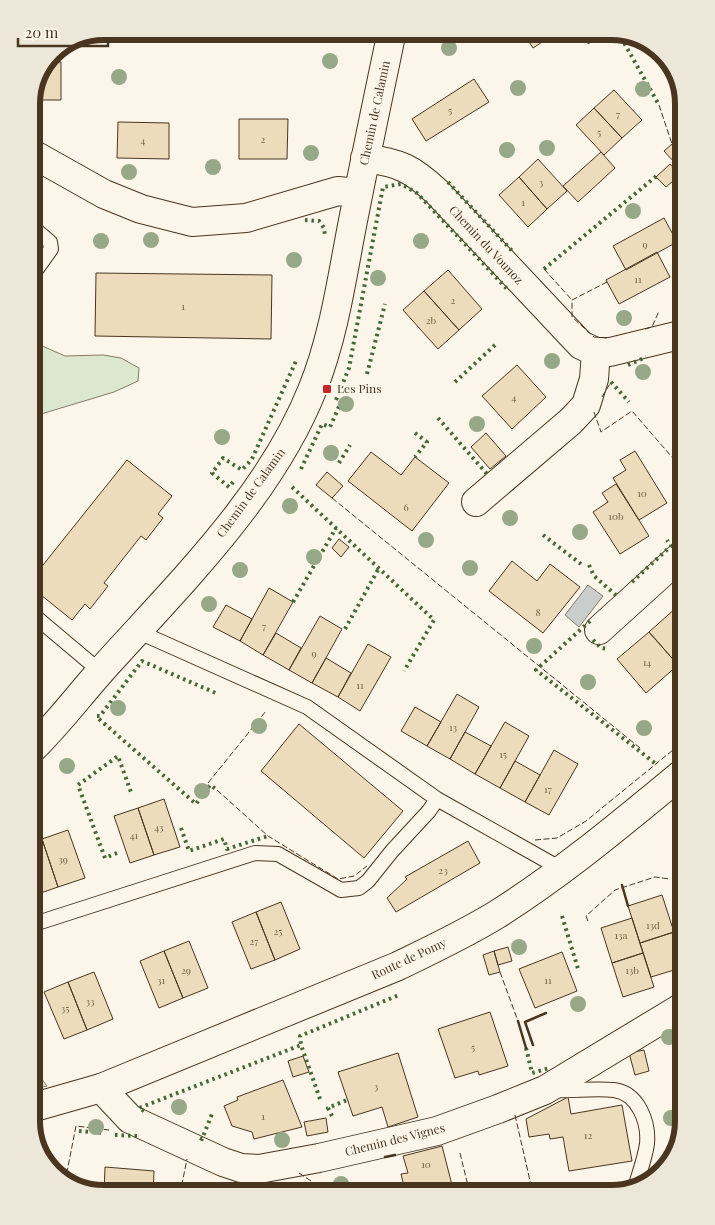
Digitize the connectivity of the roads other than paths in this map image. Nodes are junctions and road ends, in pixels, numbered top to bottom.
1 (390, 40) edge
2 (40, 158) edge
3 (365, 158) junction
4 (358, 193) junction
5 (40, 234) edge
6 (40, 265) edge
7 (675, 336) edge
8 (596, 352) junction
9 (476, 502) dead end
10 (675, 561) edge
11 (40, 621) edge
12 (599, 630) dead end
13 (139, 632) junction
14 (101, 672) junction
15 (40, 741) edge
16 (675, 779) edge
17 (437, 799) junction
18 (563, 870) junction
19 (40, 922) edge
20 (675, 1011) edge
21 (101, 1088) junction
22 (545, 1090) junction
23 (40, 1105) edge
24 (638, 1179) edge

1 - 3 street, Chemin de Calamin
2 - 4 street
3 - 4 street, Chemin de Calamin
3 - 8 street, Chemin du Vounoz
4 - 13 street, Chemin de Calamin
5 - 6 lane
7 - 8 street
8 - 9 street
10 - 12 street
11 - 14 lane
13 - 14 street, Chemin de Calamin
13 - 17 lane
14 - 15 street, Chemin de Calamin
16 - 18 street, Route de Pomy
17 - 18 lane
17 - 19 lane
18 - 21 street, Route de Pomy
20 - 22 street, Chemin des Vignes
21 - 22 street, Chemin des Vignes
21 - 23 street, Route de Pomy
22 - 24 lane

